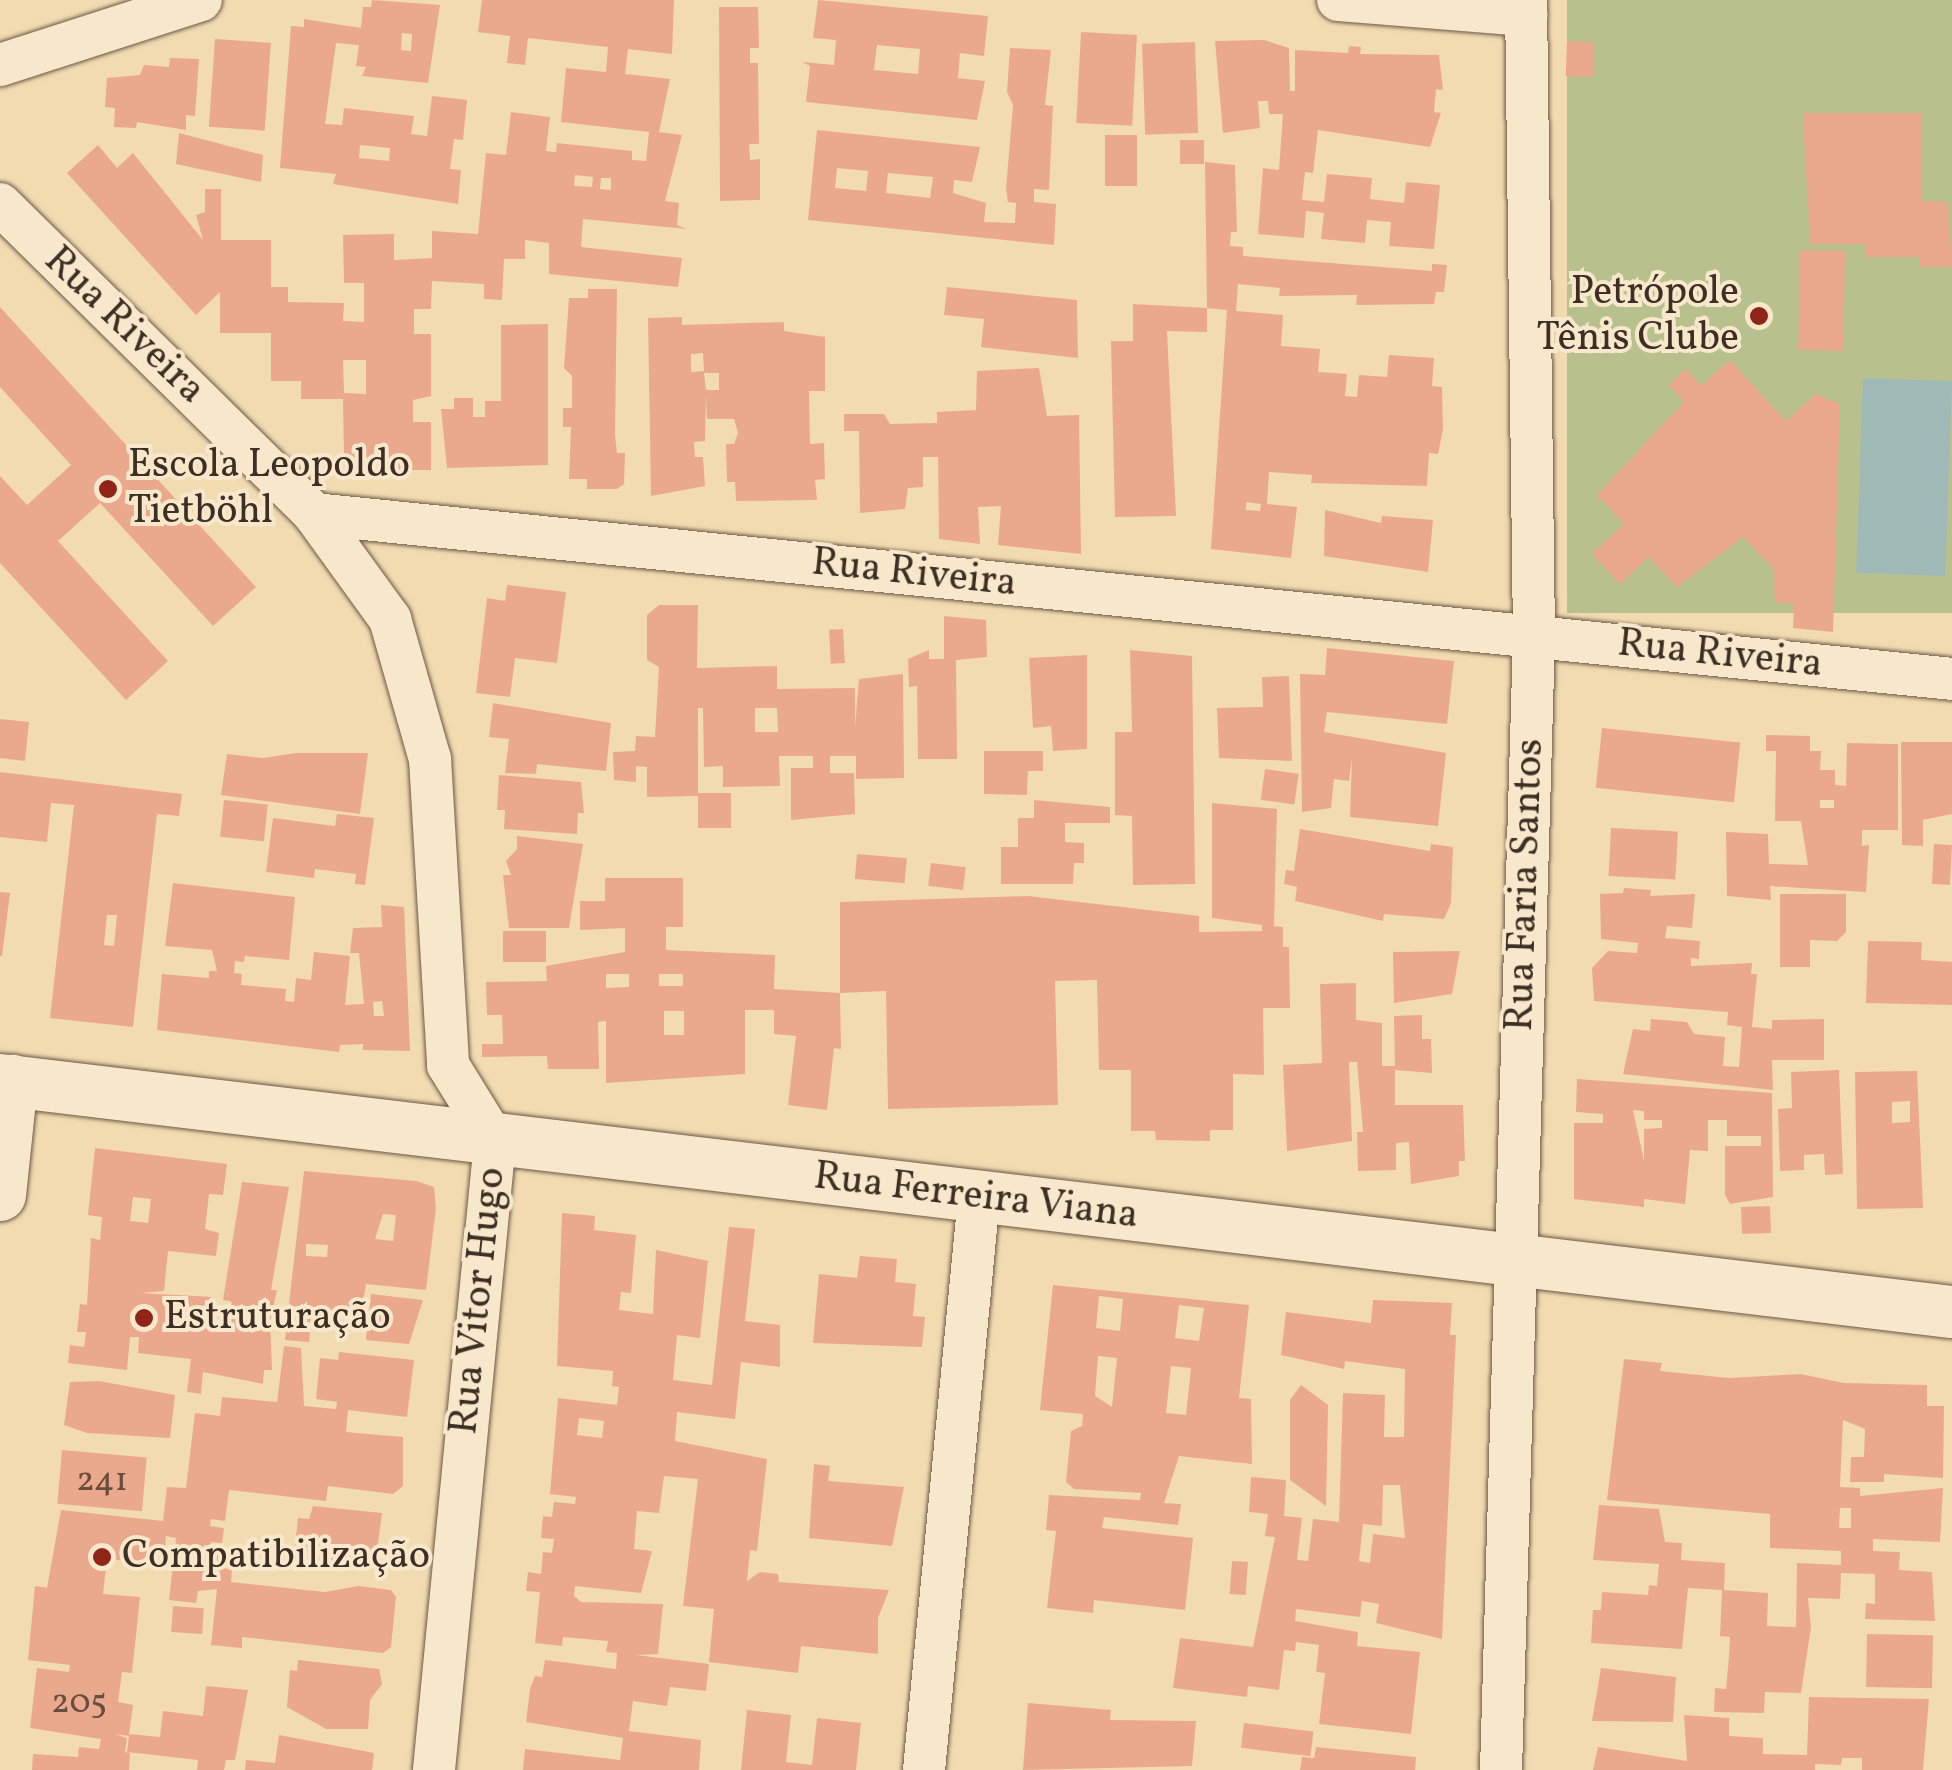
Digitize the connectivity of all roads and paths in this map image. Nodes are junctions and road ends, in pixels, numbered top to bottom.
1 (202, 0) edge
2 (1338, 0) edge
3 (1526, 7) edge
4 (0, 65) edge
5 (0, 204) edge
6 (314, 514) junction
7 (1534, 636) junction
8 (1952, 679) edge
9 (6, 1080) edge
10 (495, 1141) junction
11 (0, 1195) edge
12 (979, 1197) junction
13 (1514, 1264) junction
14 (1952, 1312) edge
15 (434, 1770) edge
16 (924, 1770) edge
17 (1502, 1770) edge

1 - 4 street
2 - 3 street
3 - 7 street, Rua Faria Santos
5 - 6 street, Rua Riveira
6 - 7 street, Rua Riveira
6 - 10 street, Rua Vitor Hugo
7 - 8 street, Rua Riveira
7 - 13 street, Rua Faria Santos
9 - 10 street, Rua Ferreira Viana
9 - 11 street
10 - 12 street, Rua Ferreira Viana
10 - 15 street, Rua Vitor Hugo
12 - 13 street, Rua Ferreira Viana
12 - 16 street
13 - 14 street, Rua Ferreira Viana
13 - 17 street, Rua Faria Santos

